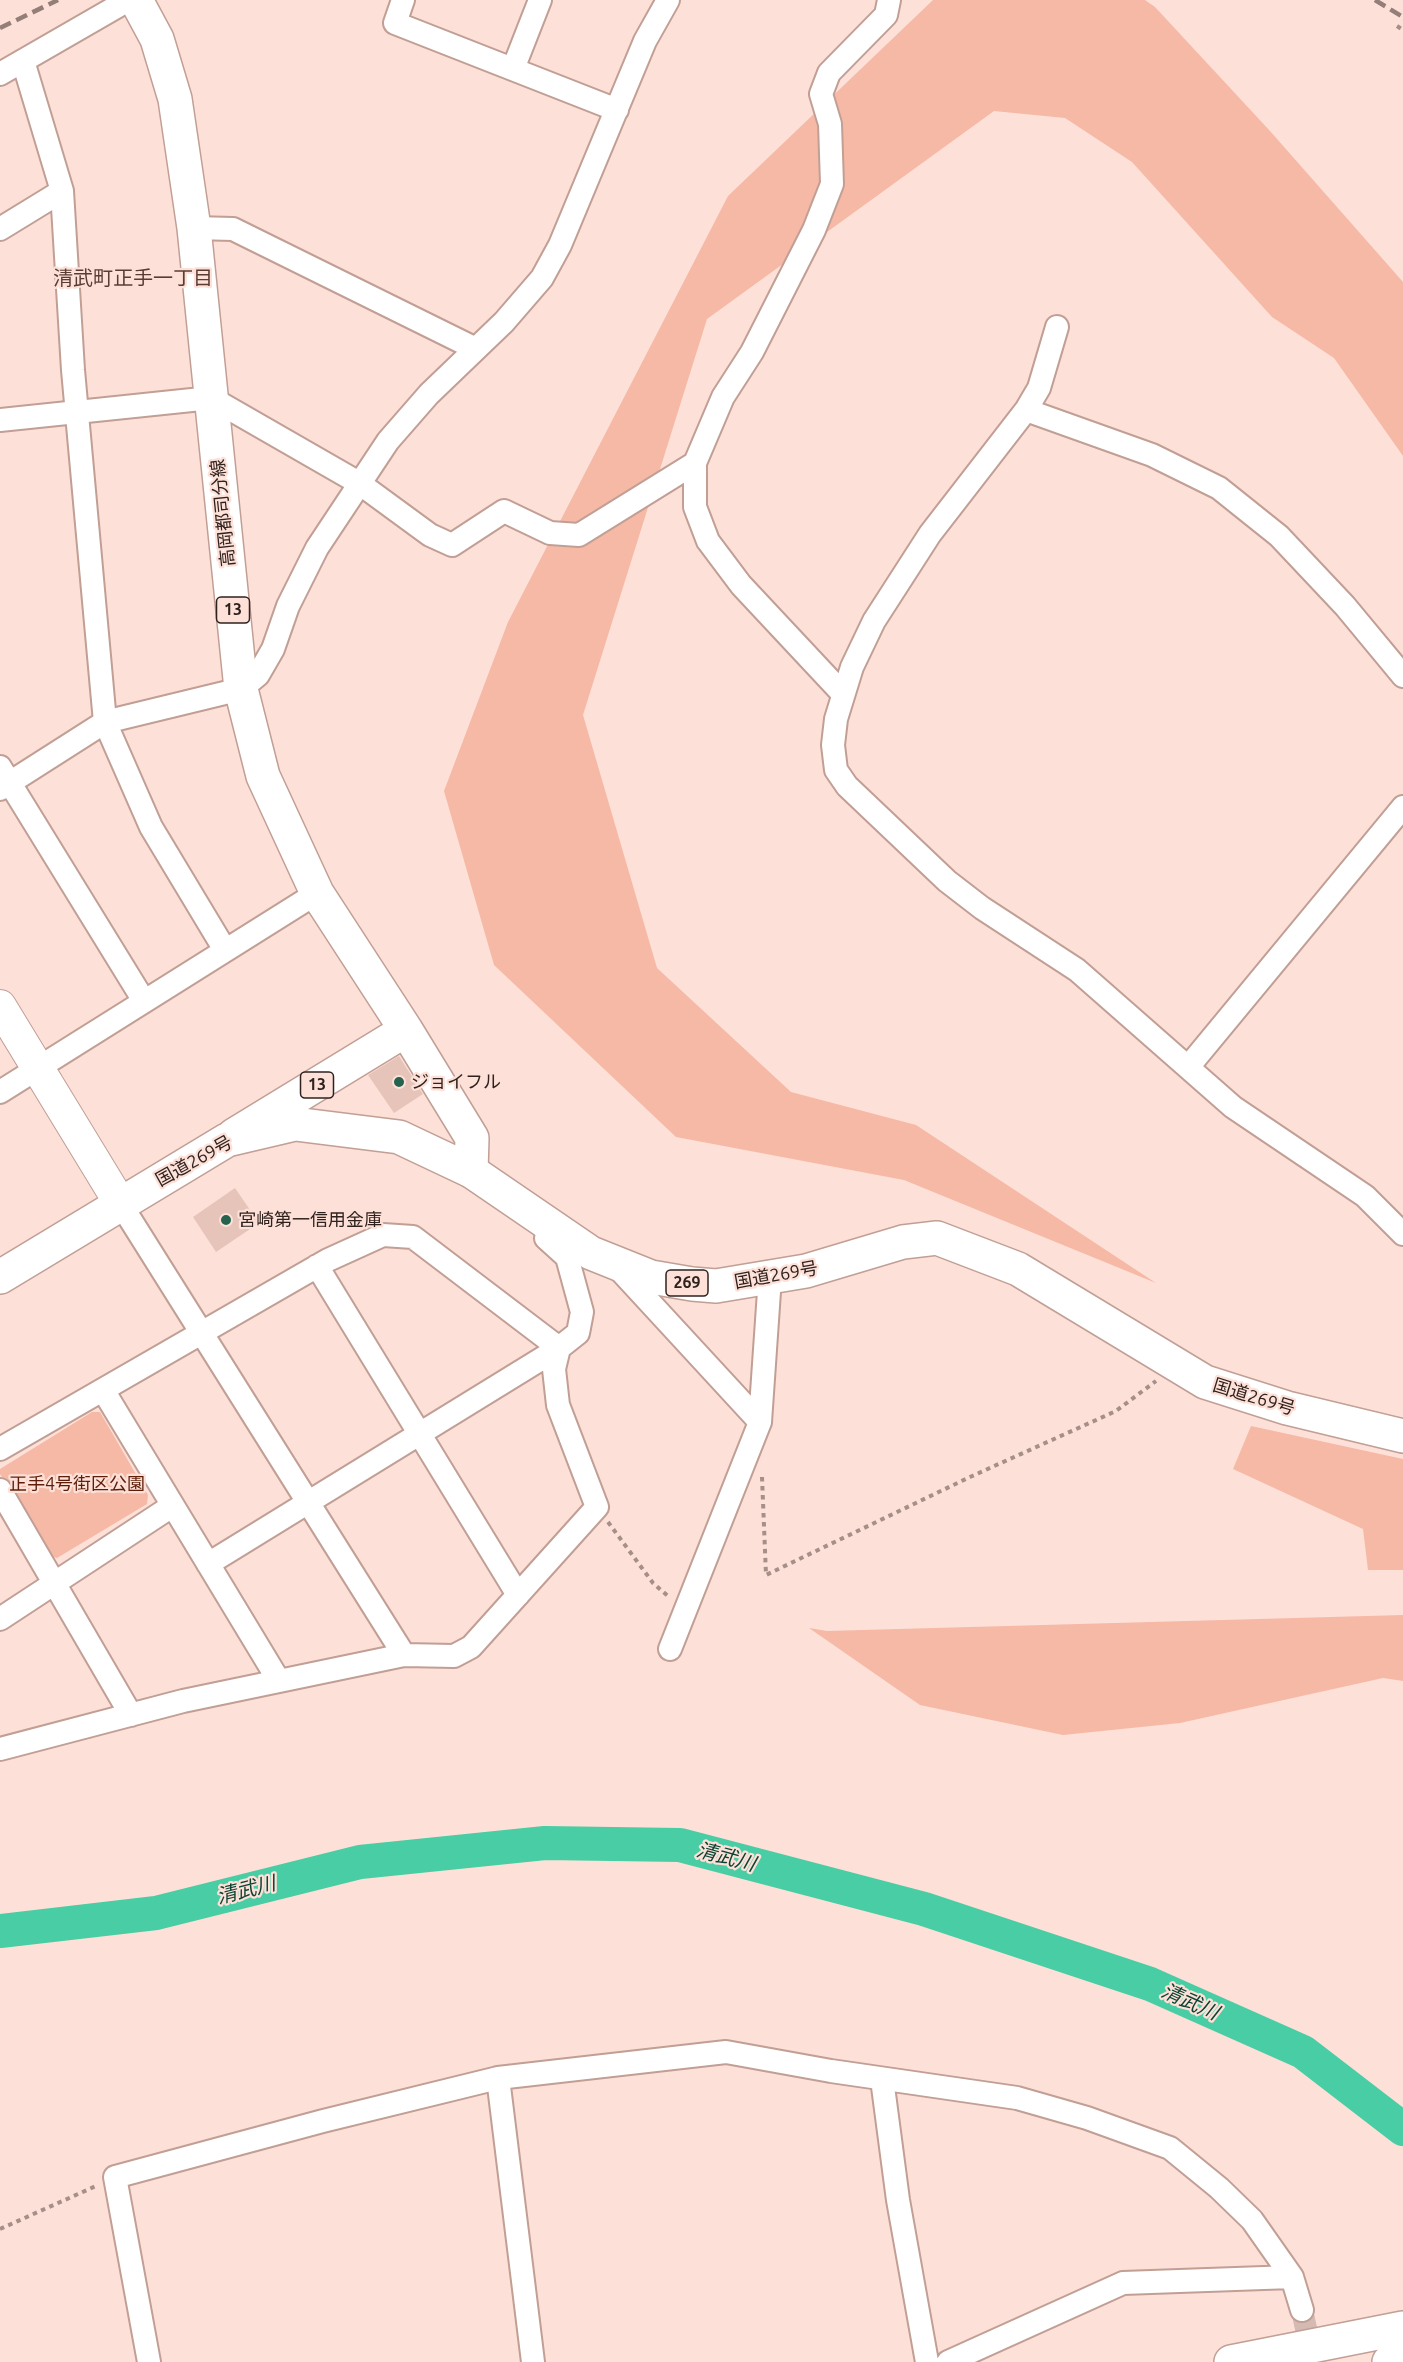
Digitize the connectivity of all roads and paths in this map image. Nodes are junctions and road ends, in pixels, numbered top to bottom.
1 (403, 0) edge
2 (540, 0) edge
3 (668, 0) edge
4 (889, 0) edge
5 (127, 3) edge
6 (1397, 26) dead end
7 (1403, 30) edge
8 (23, 61) junction
9 (513, 69) junction
10 (0, 74) edge
11 (617, 110) junction
12 (62, 191) junction
13 (194, 228) junction
14 (0, 229) edge
15 (1057, 327) dead end
16 (476, 349) junction
17 (211, 398) junction
18 (1026, 410) junction
19 (77, 413) junction
20 (0, 420) edge
21 (695, 463) junction
22 (359, 483) junction
23 (1403, 676) edge
24 (241, 689) junction
25 (843, 694) junction
26 (105, 722) junction
27 (3, 780) edge
28 (1403, 807) edge
29 (317, 893) junction
30 (225, 950) junction
31 (144, 1001) junction
32 (0, 1006) edge
33 (406, 1030) junction
34 (1189, 1066) junction
35 (38, 1068) junction
36 (0, 1092) edge
37 (227, 1140) junction
38 (471, 1171) junction
39 (120, 1203) junction
40 (1403, 1234) edge
41 (611, 1260) junction
42 (317, 1266) junction
43 (0, 1277) edge
44 (770, 1277) junction
45 (202, 1333) junction
46 (559, 1348) junction
47 (1178, 1366) junction
48 (103, 1390) junction
49 (760, 1422) junction
50 (421, 1433) junction
51 (1403, 1436) edge
52 (0, 1449) edge
53 (762, 1469) dead end
54 (0, 1490) edge
55 (309, 1503) junction
56 (172, 1506) junction
57 (597, 1507) junction
58 (208, 1564) junction
59 (55, 1583) junction
60 (518, 1595) junction
61 (685, 1612) junction
62 (0, 1619) edge
63 (670, 1649) dead end
64 (404, 1655) junction
65 (279, 1681) junction
66 (130, 1715) junction
67 (0, 1749) edge
68 (498, 2078) junction
69 (882, 2079) junction
70 (115, 2177) junction
71 (0, 2229) edge
72 (1292, 2277) junction
73 (1302, 2310) tunnel mouth
74 (1403, 2328) edge
75 (1403, 2359) edge
76 (149, 2362) edge
77 (533, 2362) edge
78 (927, 2362) edge
79 (948, 2362) edge
80 (1231, 2362) edge
81 (1389, 2362) edge

1 - 9 street
2 - 9 street
3 - 11 street
4 - 21 street
5 - 8 street
5 - 13 main road, 高岡都司分線 / 13
6 - 7 path
8 - 10 street
8 - 12 street
9 - 11 street
11 - 16 street
12 - 14 street
12 - 19 street
13 - 16 street
13 - 17 main road, 高岡都司分線 / 13
15 - 18 street
16 - 22 street
17 - 19 street
17 - 22 street
17 - 24 main road, 高岡都司分線 / 13
18 - 23 street
18 - 25 street
19 - 20 street
19 - 26 street
21 - 22 street
21 - 25 street
22 - 24 street
24 - 26 street
24 - 29 main road, 高岡都司分線 / 13
25 - 34 street
26 - 27 street
26 - 30 street
27 - 31 street
28 - 34 street
29 - 30 street
29 - 33 main road, 高岡都司分線 / 13
30 - 31 street
31 - 35 street
32 - 35 street
33 - 37 main road, 13
33 - 38 main road, 高岡都司分線 / 13
34 - 40 street
35 - 36 street
35 - 39 street
37 - 38 main road, 国道269号 / 269
37 - 39 main road, 国道269号 / 269
38 - 41 main road, 国道269号 / 269
38 - 46 street
39 - 43 main road, 国道269号 / 269
39 - 45 street
41 - 44 main road, 国道269号 / 269
41 - 49 street
42 - 45 street
42 - 46 street
42 - 50 street
44 - 47 main road, 国道269号 / 269
44 - 49 street
45 - 48 street
45 - 55 street
46 - 50 street
46 - 57 street
47 - 51 main road, 国道269号 / 269
47 - 53 path
48 - 52 street
48 - 56 street
49 - 61 street
50 - 55 street
50 - 60 street
54 - 59 street
55 - 58 street
55 - 64 street
56 - 58 street
56 - 59 street
57 - 60 street
57 - 61 path
58 - 65 street
59 - 62 street
59 - 66 street
60 - 64 street
61 - 63 street
64 - 65 street
65 - 66 street
66 - 67 street
68 - 69 street
68 - 70 street
68 - 77 street
69 - 72 street
69 - 78 street
70 - 71 path
70 - 76 street
72 - 73 street
72 - 79 street
74 - 80 main road
75 - 81 main road

